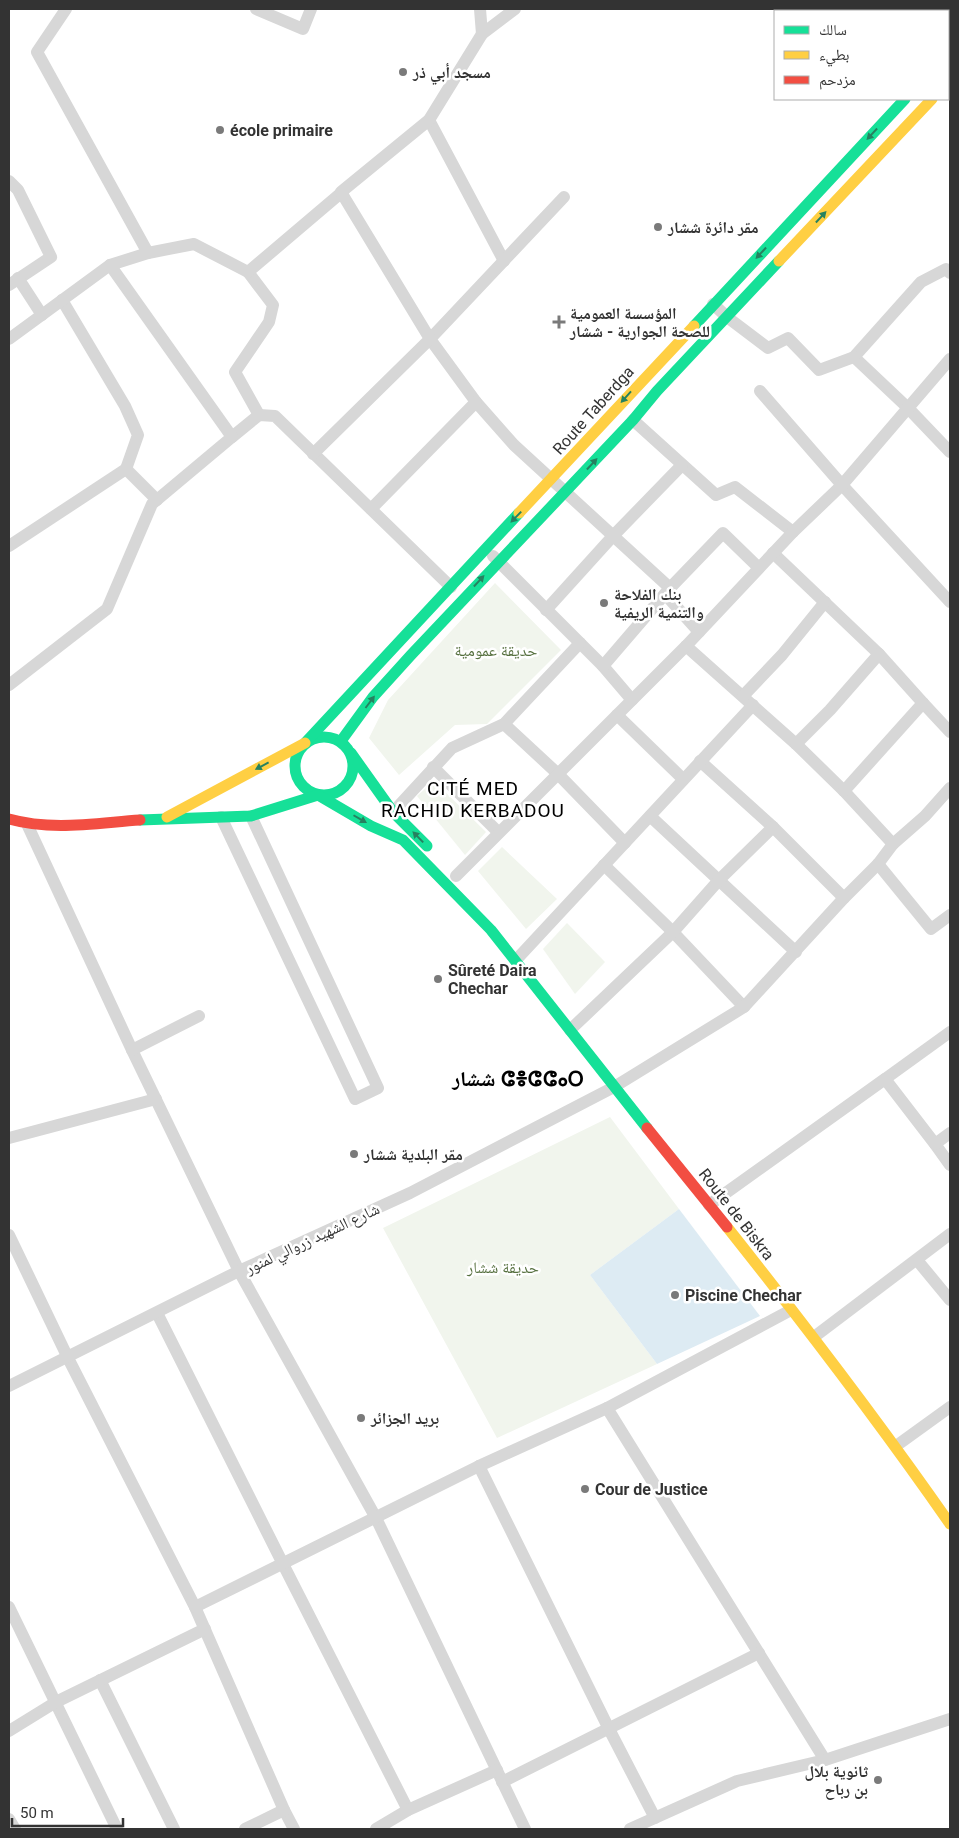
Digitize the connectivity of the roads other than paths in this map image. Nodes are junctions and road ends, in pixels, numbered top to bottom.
1 (66, 9) edge
2 (256, 9) edge
3 (311, 9) edge
4 (480, 9) edge
5 (515, 9) edge
6 (482, 34) junction
7 (904, 100) edge
8 (931, 100) edge
9 (429, 120) junction
10 (9, 180) edge
11 (341, 193) junction
12 (564, 197) dead end
13 (148, 253) junction
14 (504, 261) junction
15 (110, 265) junction
16 (248, 272) junction
17 (950, 273) edge
18 (13, 282) edge
19 (62, 300) junction
20 (713, 304) junction
21 (42, 314) junction
22 (727, 317) junction
23 (430, 338) junction
24 (9, 339) edge
25 (854, 358) junction
26 (950, 359) edge
27 (643, 378) junction
28 (657, 391) junction
29 (760, 391) dead end
30 (476, 402) junction
31 (908, 408) junction
32 (259, 415) junction
33 (633, 420) junction
34 (232, 437) junction
35 (950, 452) edge
36 (313, 454) junction
37 (682, 465) junction
38 (126, 469) junction
39 (551, 480) junction
40 (842, 485) junction
41 (565, 492) junction
42 (157, 500) junction
43 (371, 509) junction
44 (793, 532) junction
45 (613, 536) junction
46 (9, 546) edge
47 (485, 550) junction
48 (773, 553) junction
49 (499, 560) junction
50 (759, 568) junction
51 (451, 588) junction
52 (667, 591) junction
53 (826, 602) junction
54 (950, 602) edge
55 (546, 610) junction
56 (700, 632) junction
57 (580, 643) junction
58 (686, 646) junction
59 (879, 654) junction
60 (603, 666) junction
61 (9, 685) edge
62 (743, 696) junction
63 (632, 700) junction
64 (922, 703) junction
65 (753, 705) junction
66 (617, 715) junction
67 (504, 724) junction
68 (950, 732) edge
69 (341, 741) junction
70 (305, 743) junction
71 (796, 744) junction
72 (351, 753) junction
73 (700, 761) junction
74 (433, 767) junction
75 (557, 773) junction
76 (683, 779) junction
77 (950, 788) edge
78 (844, 791) junction
79 (318, 795) junction
80 (393, 812) junction
81 (251, 816) junction
82 (650, 816) junction
83 (221, 817) junction
84 (165, 818) junction
85 (9, 819) edge
86 (27, 824) junction
87 (773, 827) junction
88 (498, 832) junction
89 (625, 843) junction
90 (893, 844) junction
91 (437, 857) dead end
92 (878, 864) junction
93 (604, 866) junction
94 (452, 873) joint
95 (719, 880) junction
96 (844, 898) junction
97 (950, 915) edge
98 (491, 930) junction
99 (673, 932) junction
100 (796, 952) junction
101 (516, 960) junction
102 (744, 1007) junction
103 (199, 1016) dead end
104 (570, 1030) junction
105 (950, 1032) edge
106 (132, 1050) junction
107 (885, 1079) junction
108 (614, 1087) junction
109 (156, 1099) junction
110 (950, 1132) edge
111 (9, 1138) edge
112 (935, 1144) junction
113 (950, 1165) edge
114 (709, 1206) junction
115 (950, 1234) edge
116 (9, 1235) edge
117 (12, 1251) edge
118 (916, 1260) junction
119 (239, 1271) junction
120 (950, 1300) edge
121 (791, 1310) junction
122 (157, 1313) junction
123 (814, 1338) junction
124 (68, 1358) junction
125 (9, 1386) edge
126 (950, 1407) edge
127 (607, 1408) junction
128 (896, 1446) junction
129 (479, 1466) junction
130 (376, 1518) junction
131 (950, 1524) edge
132 (283, 1564) junction
133 (9, 1607) edge
134 (195, 1607) junction
135 (205, 1629) junction
136 (758, 1653) junction
137 (100, 1680) junction
138 (56, 1702) junction
139 (950, 1719) edge
140 (609, 1730) junction
141 (9, 1731) edge
142 (826, 1760) junction
143 (499, 1776) junction
144 (284, 1810) junction
145 (408, 1810) junction
146 (655, 1818) junction
147 (9, 1819) edge
148 (15, 1829) edge
149 (117, 1829) edge
150 (174, 1829) edge
151 (245, 1829) edge
152 (294, 1829) edge
153 (376, 1829) edge
154 (525, 1829) edge
155 (630, 1829) edge

1 - 13 street
2 - 3 street
4 - 6 street
5 - 6 street
6 - 9 street
7 -> 20 main road, Route Taberdga
22 -> 8 main road
9 - 11 street
9 - 14 street
10 - 18 street
11 - 16 street
11 - 23 street
12 - 14 street
13 - 15 street
13 - 16 street
14 - 23 street
15 - 19 street
15 - 34 street
16 - 32 street
17 - 25 street
18 - 21 street
19 - 21 street
19 - 38 street
20 - 22 street
20 - 27 main road, Route Taberdga
21 - 24 street
22 - 25 street
22 - 28 main road
23 - 30 street
23 - 36 street
25 - 31 street
26 - 31 street
27 - 28 main road
27 -> 39 main road, Route Taberdga
28 - 33 main road
29 - 40 street
30 - 39 street
30 - 43 street
31 - 35 street
31 - 40 street
32 - 34 street
32 - 36 street
33 - 37 street
41 -> 33 main road
34 - 42 street
36 - 43 street
37 - 44 street
37 - 45 street
38 - 42 street
38 - 46 street
39 - 41 street
39 -> 47 main road, Route Taberdga
40 - 44 street
40 - 54 street
41 - 45 street
41 - 49 main road
42 - 61 street
43 - 51 street
44 - 48 street
45 - 52 street
45 - 55 street
47 - 49 street
47 - 51 main road, Route Taberdga
48 - 50 street
48 - 53 street
49 - 55 street
69 -> 49 main road
50 - 52 street
50 - 56 street
51 - 70 main road, Route Taberdga
52 - 56 street
52 - 60 street
53 - 59 street
53 - 62 street
55 - 57 street
56 - 58 street
57 - 60 street
57 - 67 street
58 - 62 street
58 - 63 street
59 - 64 street
59 - 71 street
60 - 63 street
62 - 65 street
63 - 66 street
64 - 68 street
64 - 78 street
65 - 71 street
65 - 73 street
66 - 75 street
66 - 76 street
67 - 74 street
67 - 75 street
69 - 70 main road
69 - 72 main road
70 - 79 main road
70 -> 84 main road
71 - 78 street
72 - 79 main road
72 - 80 main road
73 - 76 street
73 - 87 street
74 - 80 street
74 - 88 street
75 - 88 street
75 - 89 street
76 - 82 street
77 - 90 street, شارع الشهيد زروالي لمنور
78 - 90 street
79 - 81 main road
79 -> 98 main road
91 -> 80 main road
81 - 83 main road
81 - 83 street
82 - 89 street
82 - 95 street
83 - 84 main road
84 - 86 main road
85 - 86 main road
86 - 106 street
87 - 95 street
87 - 96 street
88 - 94 street
89 - 93 street
90 - 92 street, شارع الشهيد زروالي لمنور
92 - 96 street, شارع الشهيد زروالي لمنور
92 - 97 street
93 - 99 street
93 - 101 street
94 - 98 main road
95 - 99 street
95 - 100 street
96 - 100 street, شارع الشهيد زروالي لمنور
98 - 101 main road, Route de Biskra
99 - 102 street
99 - 104 street
100 - 102 street, شارع الشهيد زروالي لمنور
101 - 104 main road, Route de Biskra
102 - 108 street, شارع الشهيد زروالي لمنور
103 - 106 street
104 - 108 main road, Route de Biskra
105 - 107 street
106 - 109 street
107 - 112 street
107 - 114 street
108 - 114 main road, Route de Biskra
108 - 119 street, شارع الشهيد زروالي لمنور
109 - 111 street
109 - 119 street
110 - 112 street
112 - 113 street
114 - 121 main road, Route de Biskra
115 - 118 street
116 - 117 street
117 - 124 street
118 - 120 street
118 - 123 street
119 - 122 street, شارع الشهيد زروالي لمنور
119 - 130 street
121 - 123 main road, Route de Biskra
121 - 127 street
122 - 124 street, شارع الشهيد زروالي لمنور
122 - 132 street
123 - 128 main road, Route de Biskra
124 - 125 street, شارع الشهيد زروالي لمنور
124 - 134 street
126 - 128 street
127 - 129 street
127 - 136 street
128 - 131 main road, Route de Biskra
129 - 130 street
129 - 140 street
130 - 132 street
130 - 143 street
132 - 134 street
132 - 145 street
133 - 138 street
134 - 135 street
135 - 137 street
135 - 144 street
136 - 140 street
136 - 142 street
137 - 138 street
137 - 150 street
138 - 141 street
138 - 149 street
139 - 142 street
140 - 143 street
140 - 146 street
142 - 146 street
143 - 145 street
143 - 154 street
144 - 151 street
144 - 152 street
145 - 153 street
146 - 155 street
147 - 148 street

